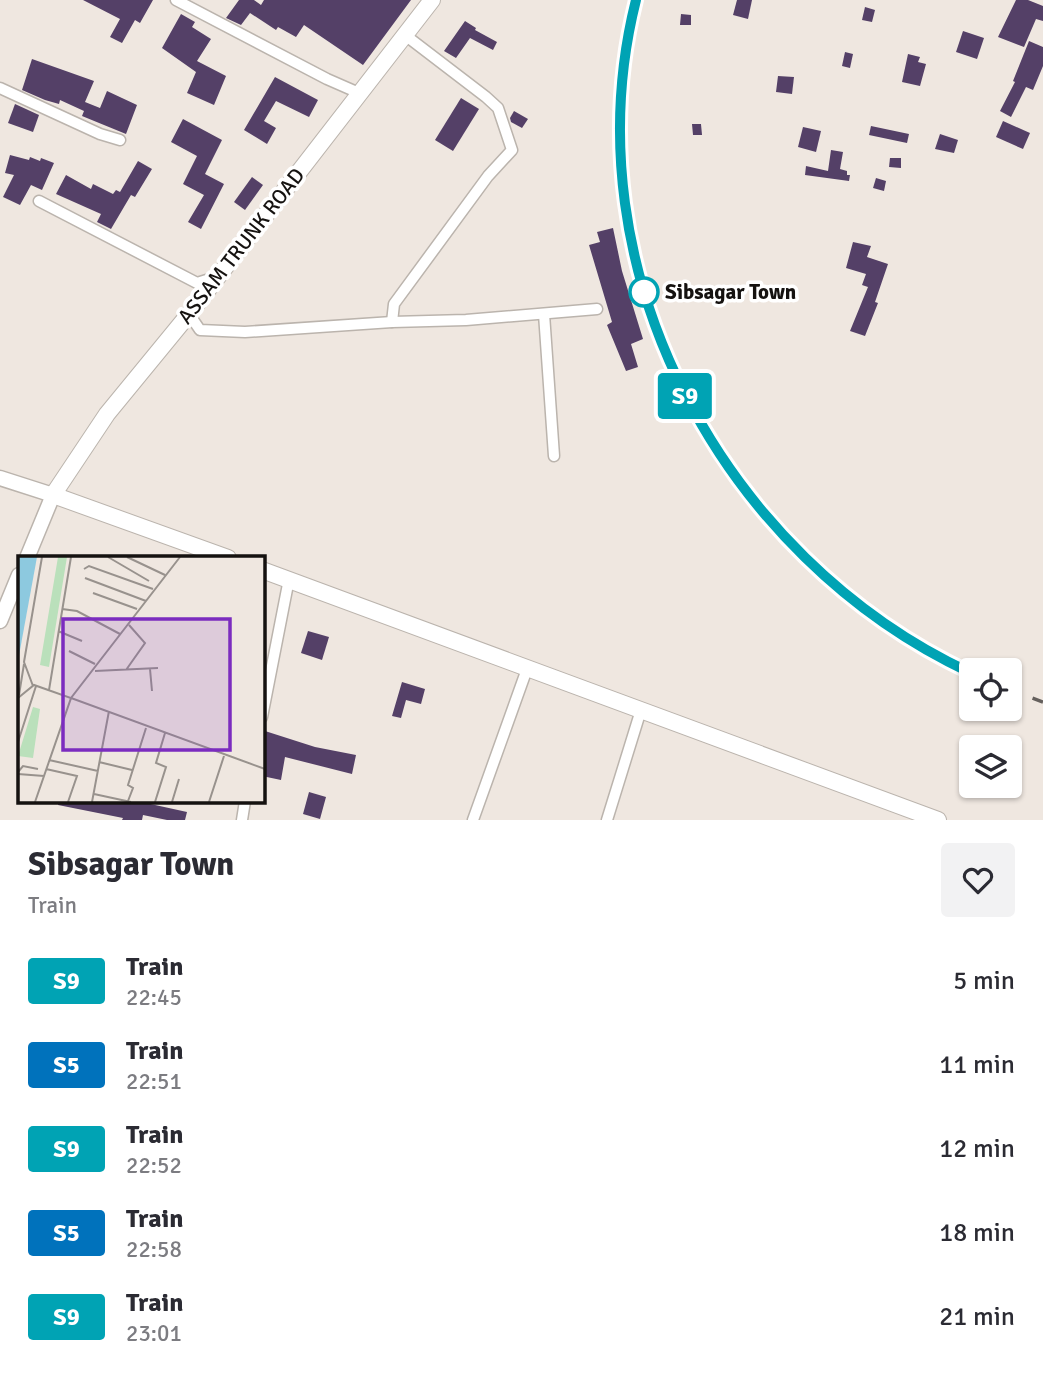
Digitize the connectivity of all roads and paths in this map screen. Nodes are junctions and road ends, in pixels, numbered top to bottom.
1 (176, 0) edge
2 (432, 0) edge
3 (405, 35) junction
4 (0, 88) edge
5 (359, 93) junction
6 (120, 140) dead end
7 (38, 201) dead end
8 (216, 277) junction
9 (597, 309) dead end
10 (189, 314) junction
11 (544, 314) junction
12 (392, 322) junction
13 (554, 456) dead end
14 (0, 478) edge
15 (53, 495) junction
16 (28, 556) edge
17 (222, 556) edge
18 (264, 571) edge
19 (18, 577) edge
20 (289, 579) junction
21 (0, 621) edge
22 (527, 669) junction
23 (264, 707) edge
24 (640, 710) junction
25 (245, 802) edge
26 (242, 820) edge
27 (473, 820) edge
28 (607, 820) edge
29 (938, 820) edge

1 - 5 street
2 - 3 highway, ASSAM TRUNK ROAD
3 - 5 highway, ASSAM TRUNK ROAD
3 - 12 street
4 - 6 street
5 - 8 highway, ASSAM TRUNK ROAD
7 - 8 street
8 - 10 highway, ASSAM TRUNK ROAD
9 - 11 street
10 - 12 street
10 - 15 highway, ASSAM TRUNK ROAD
11 - 12 street
11 - 13 street
14 - 15 main road
15 - 16 main road
15 - 17 highway
18 - 20 highway
19 - 21 main road
20 - 22 highway
20 - 23 street
22 - 24 highway
22 - 27 street
24 - 28 street
24 - 29 highway
25 - 26 street

